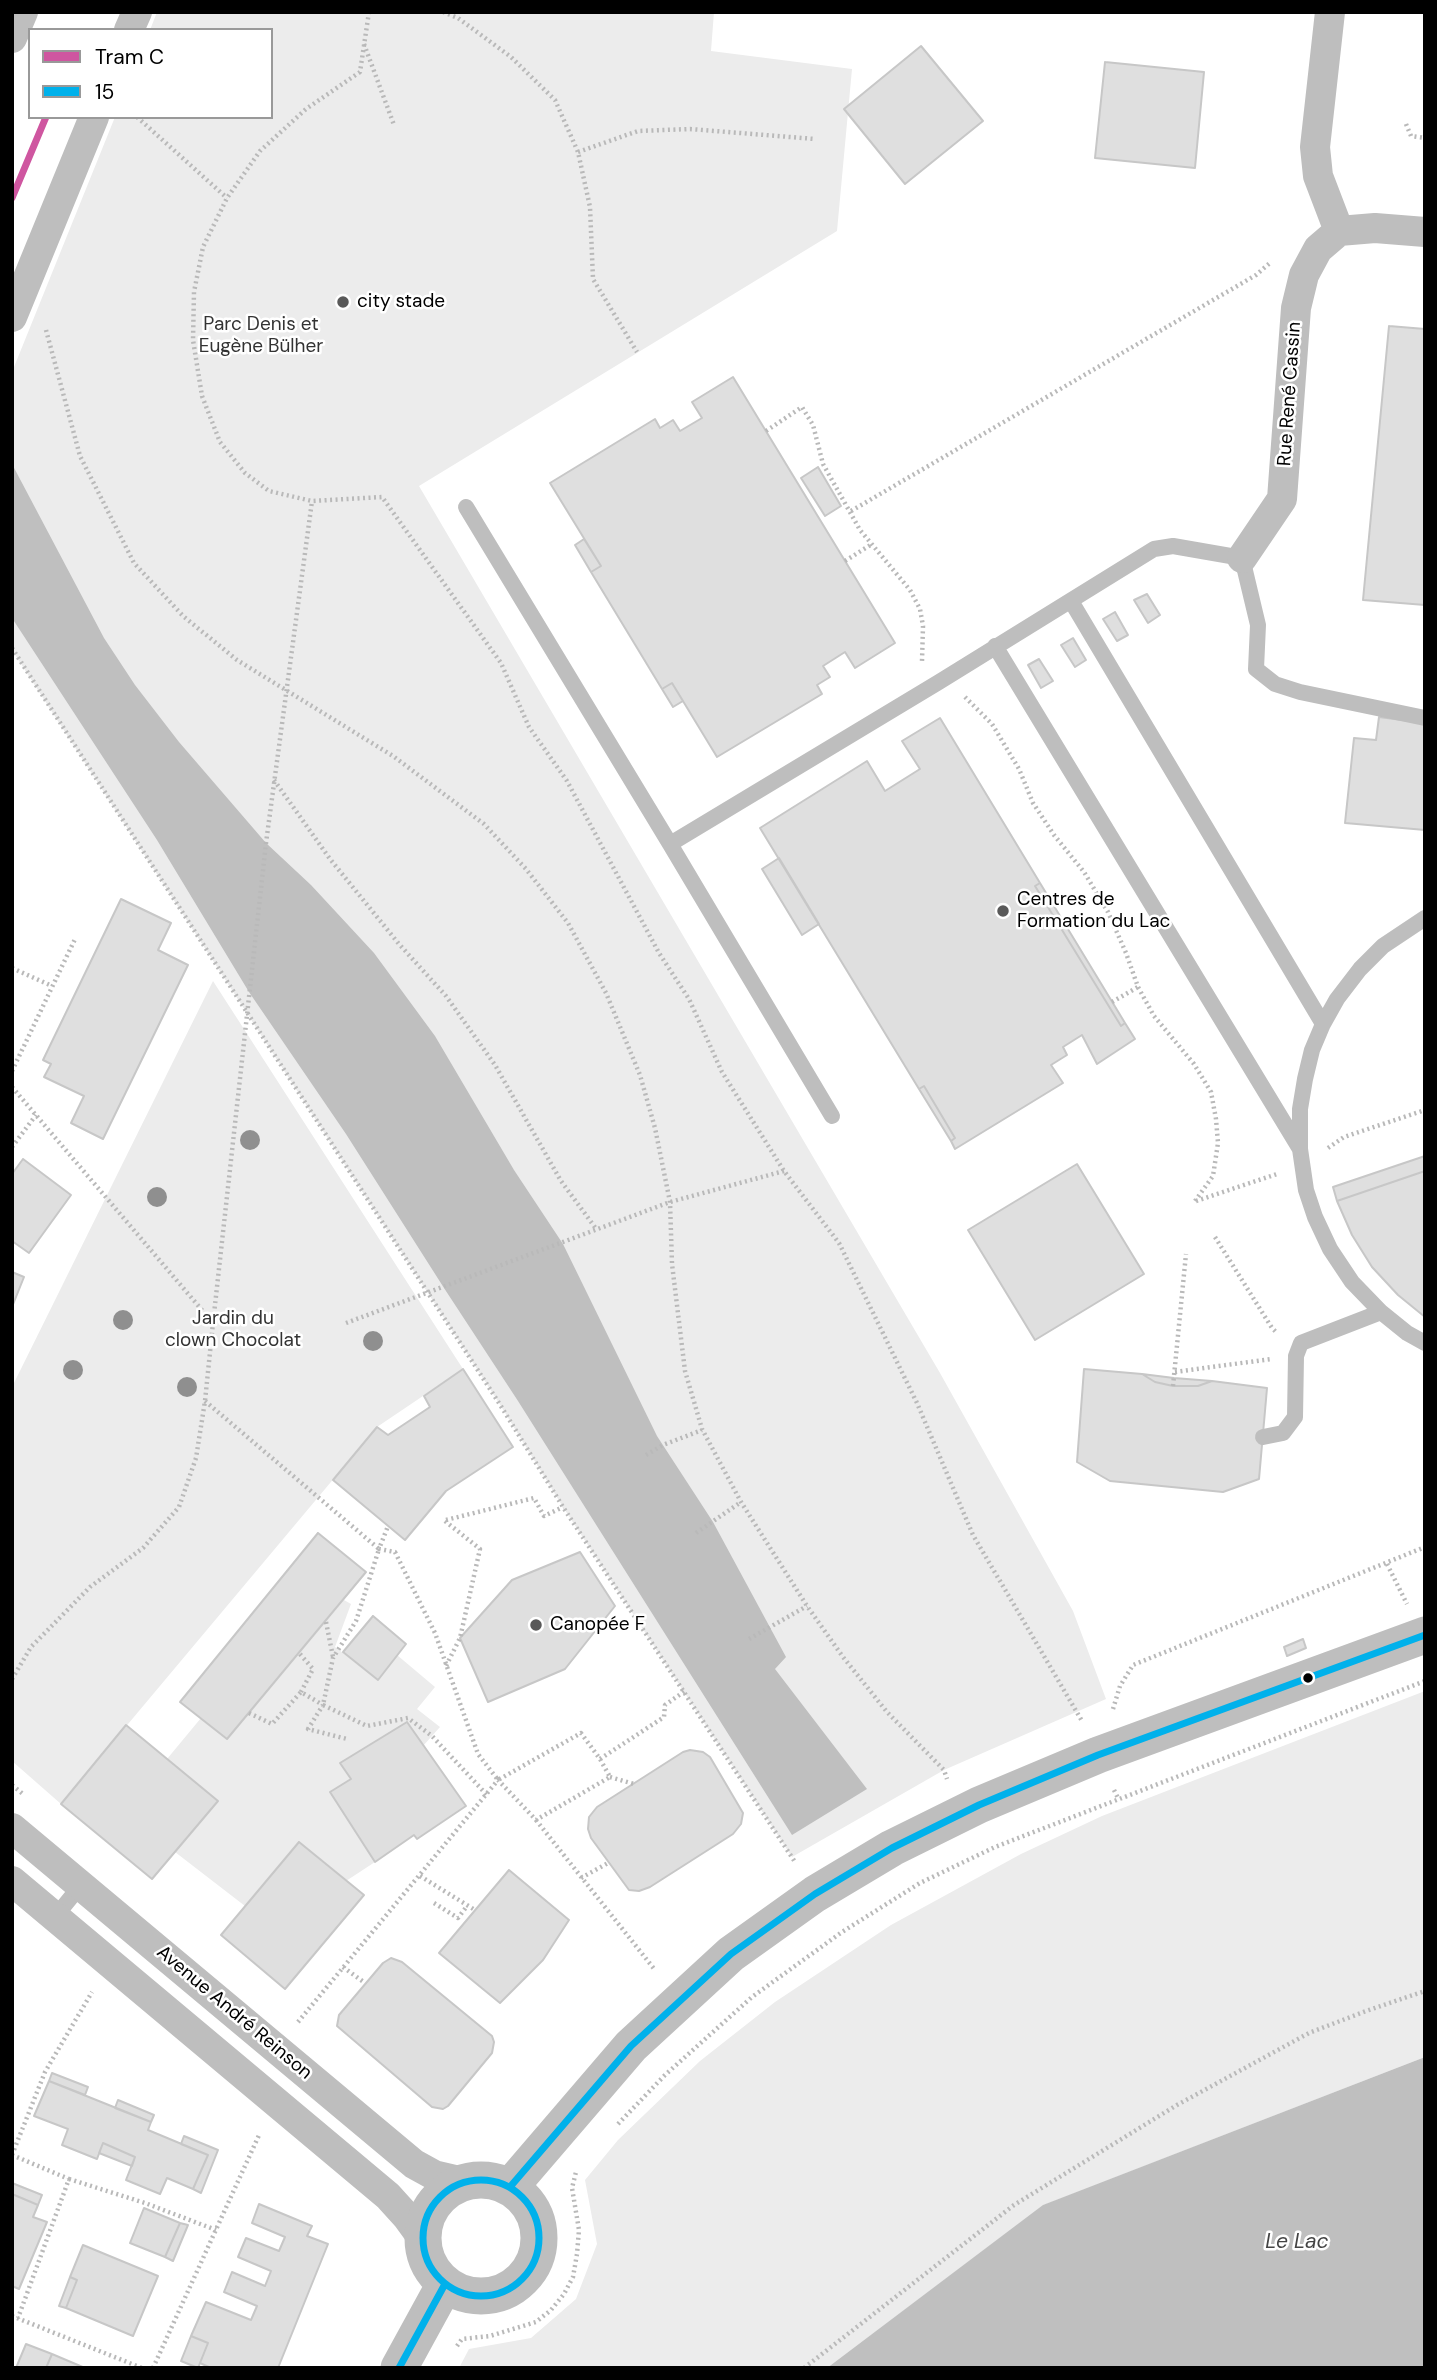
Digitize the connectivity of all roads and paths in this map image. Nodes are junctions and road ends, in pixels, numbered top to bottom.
1 (23, 12) edge
2 (369, 12) edge
3 (443, 12) edge
4 (1330, 12) edge
5 (12, 38) edge
6 (364, 43) junction
7 (93, 119) edge
8 (139, 119) edge
9 (1406, 124) dead end
10 (394, 125) dead end
11 (1425, 138) edge
12 (815, 139) dead end
13 (578, 152) junction
14 (227, 198) junction
15 (1425, 232) edge
16 (1329, 240) junction
17 (12, 317) edge
18 (50, 320) dead end
19 (637, 352) dead end
20 (766, 431) dead end
21 (312, 501) junction
22 (466, 507) dead end
23 (850, 511) junction
24 (872, 544) junction
25 (1242, 558) junction
26 (845, 561) dead end
27 (1070, 601) junction
28 (995, 646) junction
29 (12, 648) edge
30 (939, 682) junction
31 (285, 690) junction
32 (1425, 718) edge
33 (274, 780) junction
34 (670, 844) junction
35 (1425, 918) edge
36 (76, 937) dead end
37 (12, 968) edge
38 (52, 986) junction
39 (1138, 987) junction
40 (1112, 1002) dead end
41 (247, 1013) junction
42 (1323, 1024) junction
43 (12, 1072) edge
44 (12, 1087) edge
45 (36, 1115) junction
46 (832, 1116) dead end
47 (12, 1147) edge
48 (1300, 1149) junction
49 (784, 1171) junction
50 (1195, 1201) dead end
51 (670, 1202) junction
52 (597, 1230) junction
53 (1215, 1237) dead end
54 (1186, 1254) dead end
55 (429, 1293) junction
56 (1381, 1312) junction
57 (213, 1323) junction
58 (346, 1323) dead end
59 (1425, 1343) edge
60 (1297, 1353) junction
61 (1175, 1372) junction
62 (1173, 1386) dead end
63 (205, 1401) junction
64 (702, 1429) junction
65 (1263, 1437) dead end
66 (646, 1455) dead end
67 (741, 1502) junction
68 (563, 1507) junction
69 (388, 1527) dead end
70 (696, 1533) dead end
71 (1425, 1547) edge
72 (379, 1549) junction
73 (807, 1606) junction
74 (326, 1622) dead end
75 (1425, 1635) edge
76 (749, 1639) dead end
77 (300, 1654) dead end
78 (333, 1658) junction
79 (446, 1666) junction
80 (12, 1679) edge
81 (1425, 1681) edge
82 (685, 1691) junction
83 (301, 1692) junction
84 (323, 1705) junction
85 (1077, 1710) dead end
86 (249, 1713) dead end
87 (1111, 1713) dead end
88 (1093, 1719) dead end
89 (1083, 1723) dead end
90 (347, 1739) dead end
91 (600, 1759) junction
92 (610, 1777) junction
93 (947, 1779) dead end
94 (498, 1780) junction
95 (634, 1784) dead end
96 (488, 1796) junction
97 (466, 1807) dead end
98 (474, 1811) junction
99 (536, 1820) junction
100 (12, 1828) edge
101 (608, 1863) dead end
102 (419, 1877) junction
103 (581, 1878) junction
104 (12, 1881) edge
105 (81, 1885) junction
106 (815, 1894) junction
107 (434, 1903) dead end
108 (467, 1906) junction
109 (475, 1910) dead end
110 (55, 1917) junction
111 (842, 1932) junction
112 (343, 1967) junction
113 (655, 1970) dead end
114 (365, 1983) dead end
115 (97, 1986) dead end
116 (1425, 1992) edge
117 (298, 2023) dead end
118 (265, 2128) dead end
119 (611, 2131) dead end
120 (12, 2155) edge
121 (579, 2167) dead end
122 (69, 2179) junction
123 (464, 2182) junction
124 (510, 2187) junction
125 (216, 2230) junction
126 (423, 2239) junction
127 (445, 2284) junction
128 (15, 2317) edge
129 (453, 2351) dead end
130 (142, 2368) edge
131 (153, 2368) edge
132 (399, 2368) edge
133 (804, 2368) edge

1 - 5 street
2 - 6 path
3 - 13 path
4 - 16 street
6 - 10 path
6 - 14 path
7 - 17 street
8 - 14 path
9 - 11 path
12 - 13 path
13 - 19 path
14 - 21 path
15 - 16 street
16 - 23 path
16 - 25 street, Rue René Cassin
18 - 31 path
20 - 23 path
21 - 31 path
21 - 49 path
22 - 34 lane
23 - 24 path
24 - 26 path
24 - 30 path
25 - 27 lane
25 - 32 lane
27 - 28 lane
27 - 42 lane
28 - 30 lane
28 - 48 lane
29 - 41 path
30 - 34 lane
30 - 39 path
31 - 33 path
31 - 51 path
33 - 41 path
33 - 52 path
34 - 46 lane
35 - 42 lane
36 - 38 path
37 - 38 path
38 - 43 path
39 - 40 path
39 - 50 path
41 - 55 path
41 - 57 path
42 - 48 lane
44 - 45 path
45 - 47 path
45 - 57 path
48 - 56 lane
49 - 51 path
49 - 85 path
51 - 52 path
51 - 64 path
52 - 55 path
53 - 60 path
54 - 61 path
55 - 58 path
55 - 68 path
56 - 59 lane
56 - 60 lane
57 - 63 path
60 - 61 path
60 - 65 lane
61 - 62 path
63 - 72 path
63 - 80 path
64 - 66 path
64 - 67 path
67 - 70 path
67 - 73 path
68 - 79 path
68 - 82 path
69 - 72 path
71 - 87 path
72 - 78 path
72 - 79 path
73 - 76 path
73 - 93 path
74 - 78 path
75 - 106 street
77 - 83 path
78 - 84 path
79 - 94 path
81 - 111 path
82 - 91 path
82 - 106 path
83 - 84 path
83 - 86 path
84 - 90 path
84 - 96 path
88 - 89 path
91 - 92 path
91 - 94 path
92 - 95 path
92 - 99 path
94 - 96 path
94 - 99 path
96 - 98 path
97 - 98 path
98 - 102 path
99 - 103 path
100 - 105 street, Avenue André Reinson
101 - 103 path
102 - 108 path
102 - 112 path
103 - 113 path
104 - 110 street
105 - 110 lane
105 - 123 street, Avenue André Reinson
106 - 111 path
106 - 124 street
107 - 108 path
108 - 109 path
110 - 126 street
111 - 119 path
112 - 114 path
112 - 117 path
115 - 120 path
116 - 133 path
118 - 125 path
120 - 122 path
121 - 129 path
122 - 125 path
122 - 128 path
123 - 124 street
123 - 126 street
124 - 127 street
125 - 131 path
126 - 127 street
127 - 132 street
128 - 130 path

